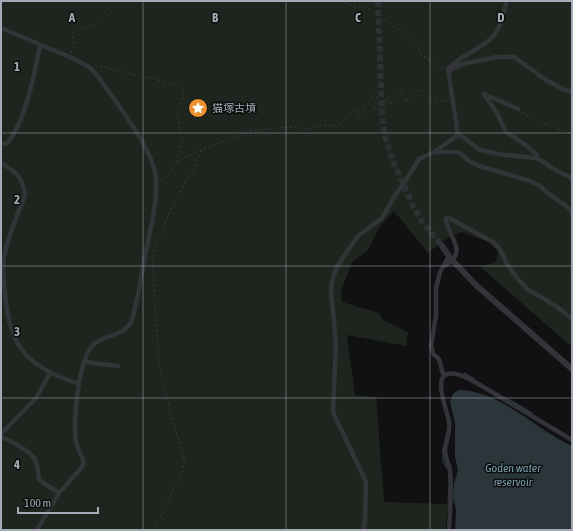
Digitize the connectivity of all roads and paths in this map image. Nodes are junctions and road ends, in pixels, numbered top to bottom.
1 (120, 1) edge
2 (340, 1) edge
3 (507, 1) edge
4 (1, 28) edge
5 (40, 44) junction
6 (69, 57) junction
7 (94, 65) dead end
8 (448, 71) junction
9 (572, 92) edge
10 (452, 101) junction
11 (518, 109) joint
12 (572, 134) edge
13 (458, 135) junction
14 (1, 144) edge
15 (201, 150) junction
16 (434, 152) junction
17 (536, 158) junction
18 (176, 162) junction
19 (1, 164) edge
20 (572, 178) edge
21 (156, 185) junction
22 (572, 212) edge
23 (442, 246) tunnel mouth
24 (448, 254) junction
25 (444, 266) junction
26 (572, 319) edge
27 (85, 362) junction
28 (118, 366) dead end
29 (572, 369) edge
30 (50, 373) junction
31 (444, 376) junction
32 (79, 384) junction
33 (1, 436) edge
34 (572, 440) edge
35 (59, 493) junction
36 (37, 530) edge
37 (152, 530) edge
38 (363, 530) edge
39 (449, 530) edge

1 - 6 path
2 - 8 path
3 - 8 street
4 - 5 street
5 - 6 street
5 - 14 street
6 - 21 street
7 - 18 path
8 - 9 street
8 - 10 street
10 - 13 street
10 - 15 path
11 - 12 path
11 - 17 street
13 - 16 street
13 - 17 street
15 - 18 path
15 - 37 path
16 - 22 street
16 - 38 street
17 - 20 street
18 - 21 path
19 - 30 street
21 - 27 street
23 - 24 street
24 - 25 street
24 - 29 street
25 - 26 street
25 - 31 street
27 - 28 street
27 - 32 street
30 - 32 street
30 - 33 street
31 - 34 street
31 - 39 street
32 - 35 street
33 - 35 street
35 - 36 street

